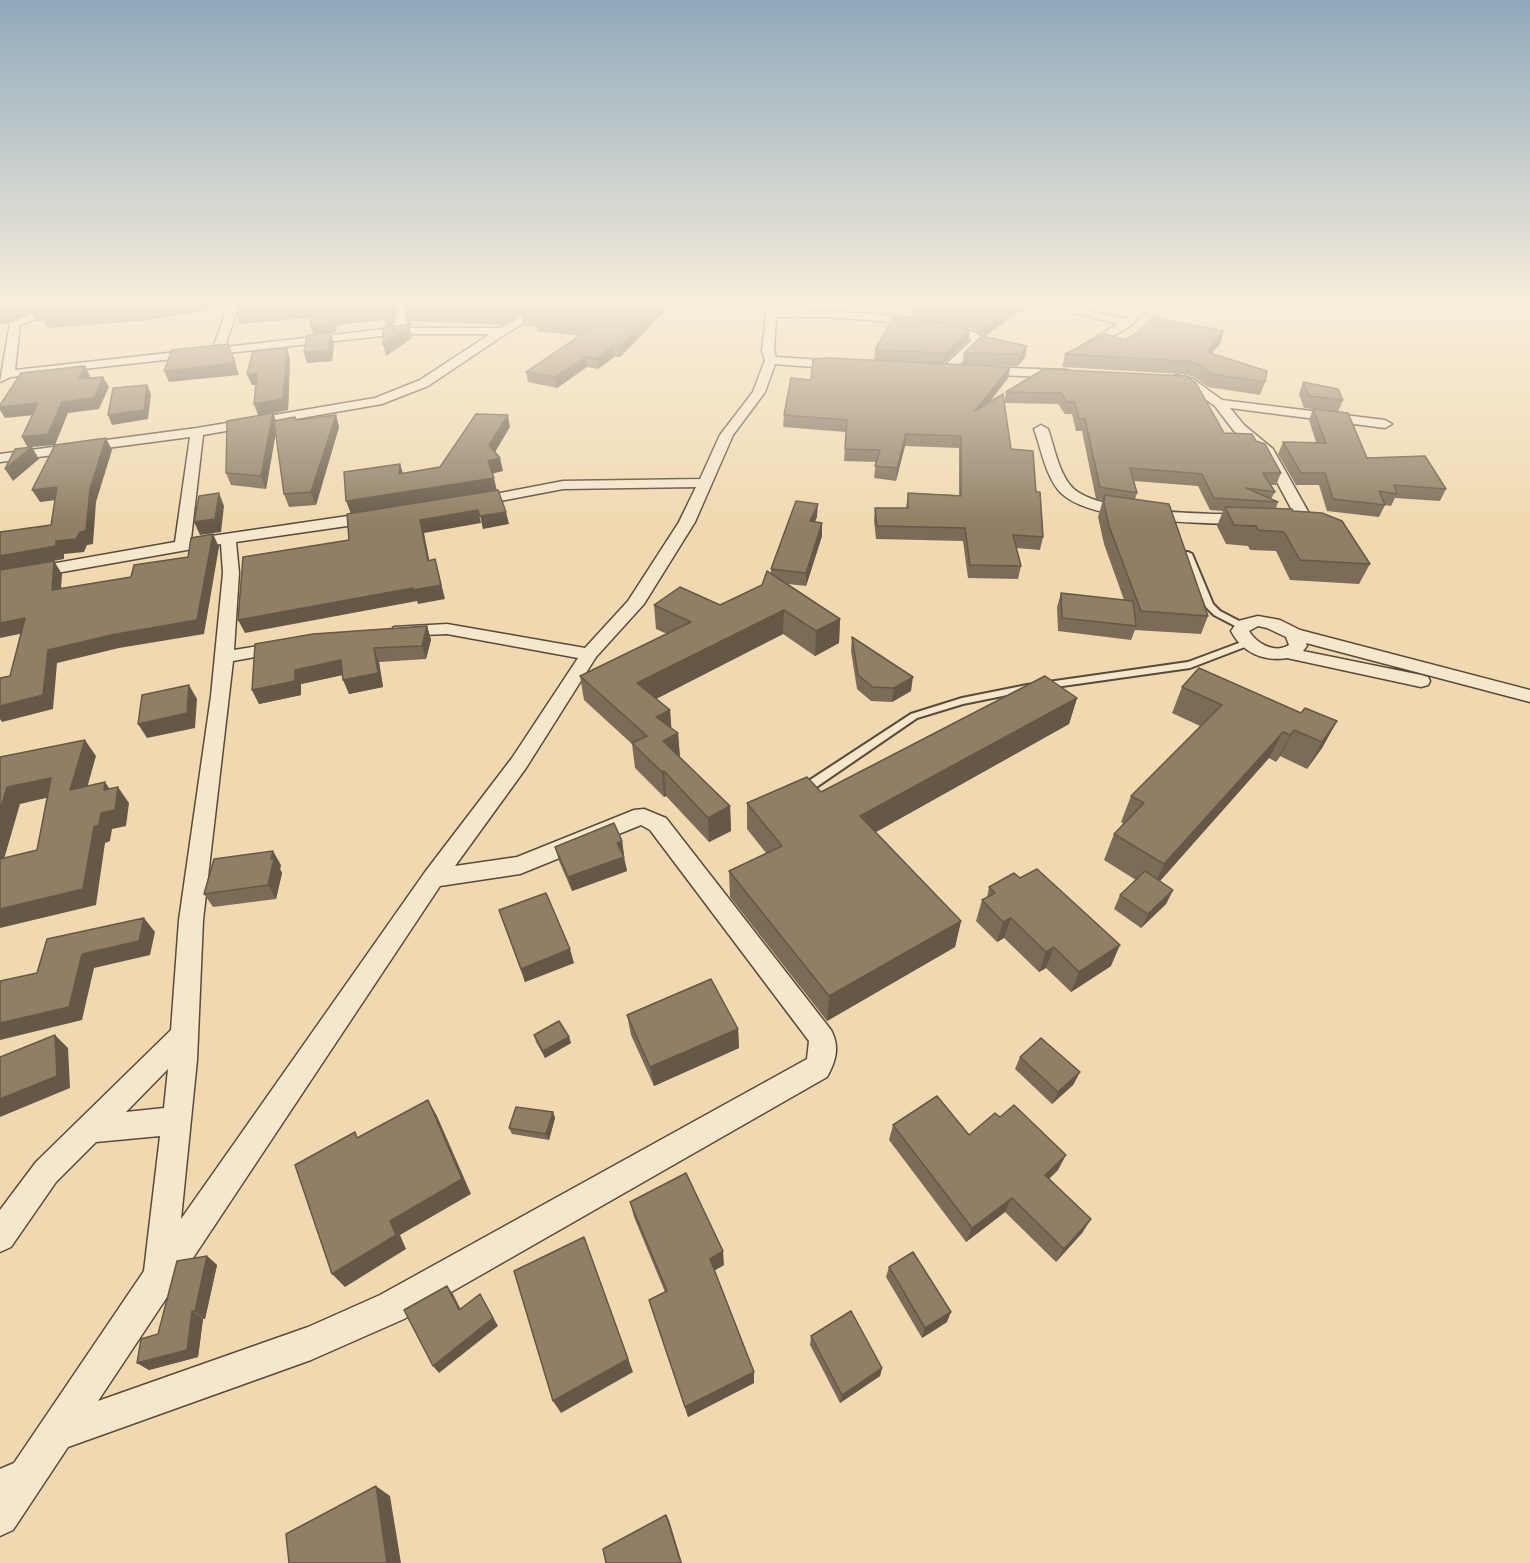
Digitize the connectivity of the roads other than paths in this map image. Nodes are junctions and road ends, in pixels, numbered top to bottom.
1 (432, 379) edge
2 (764, 379) edge
3 (1168, 379) edge
4 (1219, 404) junction
5 (1385, 424) dead end
6 (1041, 429) dead end
7 (197, 432) junction
8 (0, 458) edge
9 (706, 483) junction
10 (462, 504) edge
11 (392, 515) edge
12 (228, 539) junction
13 (182, 545) junction
14 (1188, 554) edge
15 (0, 578) edge
16 (387, 633) edge
17 (1294, 634) junction
18 (1245, 635) junction
19 (298, 645) edge
20 (1287, 653) junction
21 (589, 654) junction
22 (224, 657) junction
23 (1530, 696) edge
24 (1530, 705) edge
25 (808, 787) edge
26 (433, 878) junction
27 (184, 1035) junction
28 (176, 1121) junction
29 (89, 1129) junction
30 (0, 1236) edge
31 (159, 1278) junction
32 (56, 1433) junction
33 (14, 1482) edge
34 (0, 1517) edge

1 - 7 street
2 - 9 street
3 - 4 street
4 - 5 street
4 - 6 street
7 - 8 street
7 - 13 street
9 - 10 street
9 - 21 street
11 - 12 street
12 - 13 street
12 - 22 street
13 - 15 street
14 - 18 lane
16 - 21 street
17 - 18 street
17 - 20 street
17 - 23 street
18 - 20 street
18 - 25 lane
19 - 22 street
20 - 24 street
21 - 26 street
22 - 27 street
26 - 31 street
26 - 32 street
27 - 28 street
27 - 29 street
28 - 29 street
28 - 31 street
29 - 30 street
31 - 32 street
32 - 33 street
33 - 34 street

